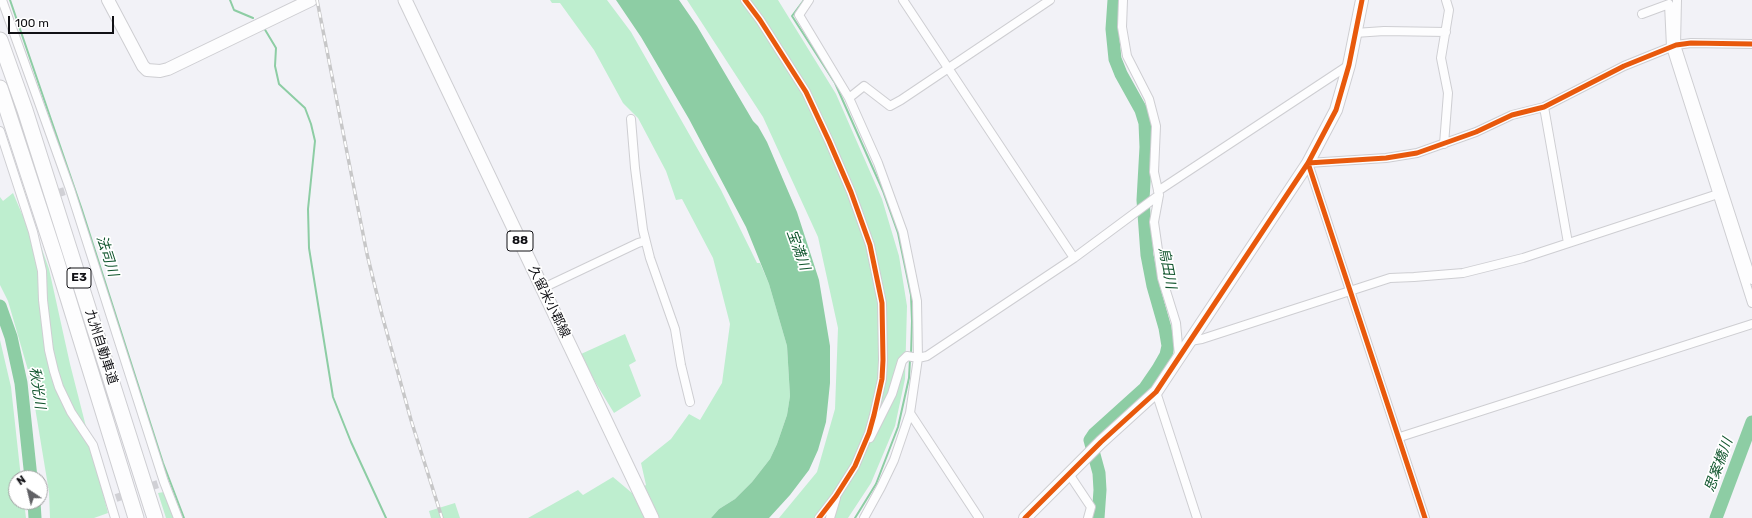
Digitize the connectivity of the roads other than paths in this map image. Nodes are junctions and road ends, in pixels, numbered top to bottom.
1 (2, 0) edge
2 (108, 0) edge
3 (405, 0) edge
4 (745, 0) edge
5 (809, 0) edge
6 (903, 0) edge
7 (1050, 0) edge
8 (1123, 0) edge
9 (1362, 0) edge
10 (1446, 0) edge
11 (1677, 0) edge
12 (308, 1) edge
13 (1642, 14) dead end
14 (1446, 32) junction
15 (1355, 33) junction
16 (0, 40) edge
17 (1752, 44) edge
18 (1674, 46) junction
19 (1349, 65) junction
20 (948, 68) junction
21 (0, 88) edge
22 (849, 98) junction
23 (1544, 107) junction
24 (631, 119) dead end
25 (0, 131) edge
26 (1444, 144) junction
27 (1308, 163) junction
28 (1158, 193) junction
29 (1718, 194) junction
30 (645, 242) junction
31 (1568, 243) junction
32 (1074, 258) junction
33 (1752, 280) edge
34 (543, 288) junction
35 (1351, 291) junction
36 (1752, 303) edge
37 (1752, 324) edge
38 (1190, 341) junction
39 (1179, 356) junction
40 (918, 358) junction
41 (1156, 392) junction
42 (690, 402) dead end
43 (910, 413) junction
44 (1400, 437) junction
45 (862, 449) junction
46 (1069, 474) junction
47 (836, 496) junction
48 (115, 518) edge
49 (136, 518) edge
50 (155, 518) edge
51 (178, 518) edge
52 (652, 518) edge
53 (819, 518) edge
54 (830, 518) edge
55 (864, 518) edge
56 (979, 518) edge
57 (1025, 518) edge
58 (1088, 518) edge
59 (1197, 518) edge
60 (1425, 518) edge

1 - 51 street
2 - 12 street
3 - 34 main road, 久留米小郡線 / 88
4 - 45 street
5 - 22 street
6 - 20 street
7 - 20 street
8 - 28 street
9 - 15 street
10 - 14 street
11 - 18 street
13 - 18 street
14 - 15 street
14 - 26 street
15 - 19 street
16 - 50 highway, 九州自動車道 / E3
17 - 18 street
18 - 23 street
18 - 29 street
18 - 33 street
19 - 27 street
19 - 28 street
20 - 22 street
20 - 32 street
21 - 49 highway, 九州自動車道 / E3
22 - 40 street
23 - 26 street
23 - 31 street
24 - 30 street
25 - 48 street
26 - 27 street
27 - 35 street
27 - 38 street
28 - 32 street
28 - 39 street
29 - 31 street
29 - 36 street
30 - 34 street
30 - 42 street
31 - 35 street
32 - 40 street
34 - 52 main road, 久留米小郡線 / 88
35 - 38 street
35 - 44 street
37 - 44 street
38 - 39 street
39 - 41 street
40 - 43 street
40 - 45 street
41 - 46 street
41 - 59 street
43 - 55 street
43 - 56 street
44 - 60 street
45 - 47 street
46 - 57 street
46 - 58 street
47 - 53 street
47 - 54 street

